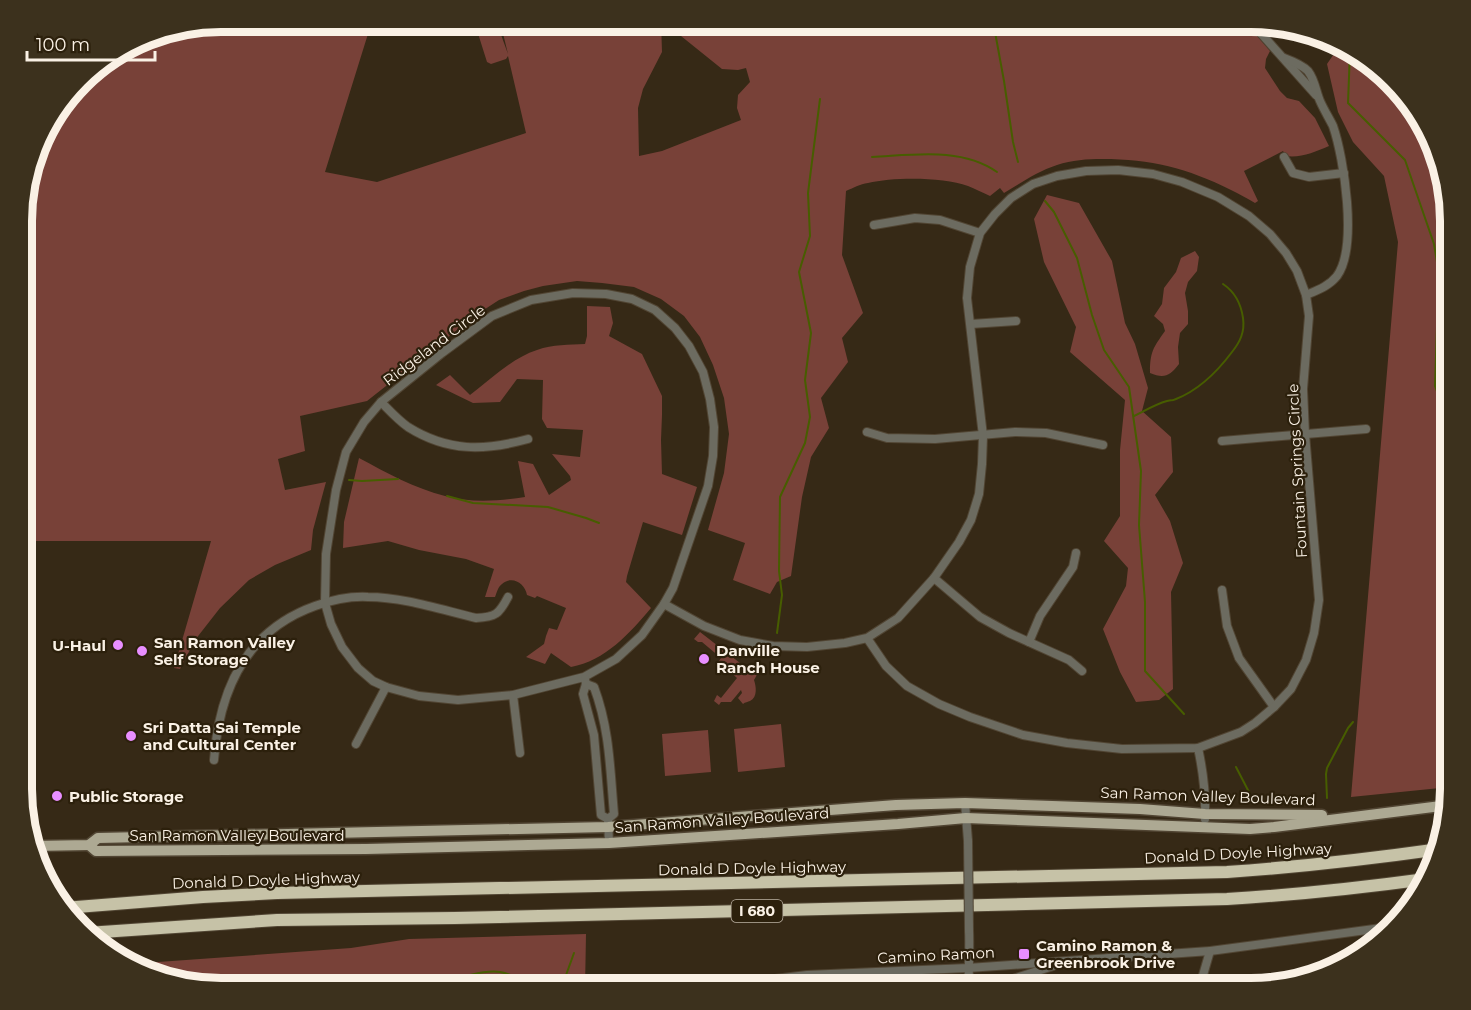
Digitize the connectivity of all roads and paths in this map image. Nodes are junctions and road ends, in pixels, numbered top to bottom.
1 (1260, 32) edge
2 (1284, 157) dead end
3 (1344, 173) junction
4 (874, 225) dead end
5 (980, 233) junction
6 (1306, 295) junction
7 (1016, 321) dead end
8 (971, 324) junction
9 (381, 402) junction
10 (1366, 429) dead end
11 (867, 432) dead end
12 (1305, 434) junction
13 (983, 436) junction
14 (528, 440) dead end
15 (1222, 441) dead end
16 (1103, 445) dead end
17 (1076, 553) dead end
18 (934, 578) junction
19 (1221, 590) dead end
20 (508, 597) dead end
21 (325, 603) junction
22 (664, 604) junction
23 (867, 638) junction
24 (1029, 642) junction
25 (1082, 671) dead end
26 (585, 680) junction
27 (386, 687) junction
28 (513, 695) junction
29 (1274, 707) junction
30 (356, 744) dead end
31 (1198, 748) junction
32 (520, 753) dead end
33 (214, 760) dead end
34 (965, 803) junction
35 (1438, 806) edge
36 (1205, 814) junction
37 (1357, 816) junction
38 (966, 818) junction
39 (608, 823) junction
40 (1204, 828) junction
41 (609, 843) junction
42 (89, 845) junction
43 (41, 846) edge
44 (1429, 851) edge
45 (1416, 880) edge
46 (74, 907) edge
47 (1377, 929) edge
48 (98, 932) edge
49 (1210, 951) junction
50 (1068, 962) junction
51 (968, 968) junction
52 (840, 972) junction
53 (783, 978) edge
54 (894, 978) edge
55 (968, 978) edge
56 (1015, 978) edge
57 (1202, 978) edge

1 - 3 street
2 - 3 street
3 - 6 street
4 - 5 street
5 - 6 street, Fountain Springs Circle
5 - 8 street, Fountain Springs Circle
6 - 12 street, Fountain Springs Circle
7 - 8 street
8 - 13 street, Fountain Springs Circle
9 - 14 street
9 - 21 street, Ridgeland Circle
9 - 22 street, Ridgeland Circle
10 - 12 street
11 - 13 street
12 - 15 street
12 - 29 street, Fountain Springs Circle
13 - 16 street
13 - 18 street, Fountain Springs Circle
17 - 24 street
18 - 23 street, Fountain Springs Circle
18 - 24 street
19 - 29 street
20 - 21 street
21 - 27 street, Ridgeland Circle
21 - 33 street
22 - 23 street, Fountain Springs Circle
22 - 26 street, Ridgeland Circle
23 - 31 street, Fountain Springs Circle
24 - 25 street
26 - 28 street, Ridgeland Circle
26 - 39 street
26 - 39 street
27 - 28 street, Ridgeland Circle
27 - 30 street
28 - 32 street
29 - 31 street, Fountain Springs Circle
31 - 36 street
34 - 36 main road, San Ramon Valley Boulevard
34 - 38 street
34 - 39 main road, San Ramon Valley Boulevard
35 - 37 main road, San Ramon Valley Boulevard
36 - 37 main road, San Ramon Valley Boulevard
36 - 40 street
37 - 40 main road, San Ramon Valley Boulevard
38 - 40 main road, San Ramon Valley Boulevard
38 - 41 main road, San Ramon Valley Boulevard
38 - 51 street, bridge
39 - 41 street
39 - 42 main road, San Ramon Valley Boulevard
41 - 42 main road, San Ramon Valley Boulevard
42 - 43 main road, San Ramon Valley Boulevard
44 - 46 highway, Donald D Doyle Highway / I 680
45 - 48 highway, I 680
47 - 49 street, Camino Ramon
49 - 50 street, Camino Ramon
49 - 57 street
50 - 51 street, Camino Ramon
50 - 56 street
51 - 52 street, Camino Ramon
51 - 55 street
52 - 53 street, Camino Ramon
52 - 54 street

